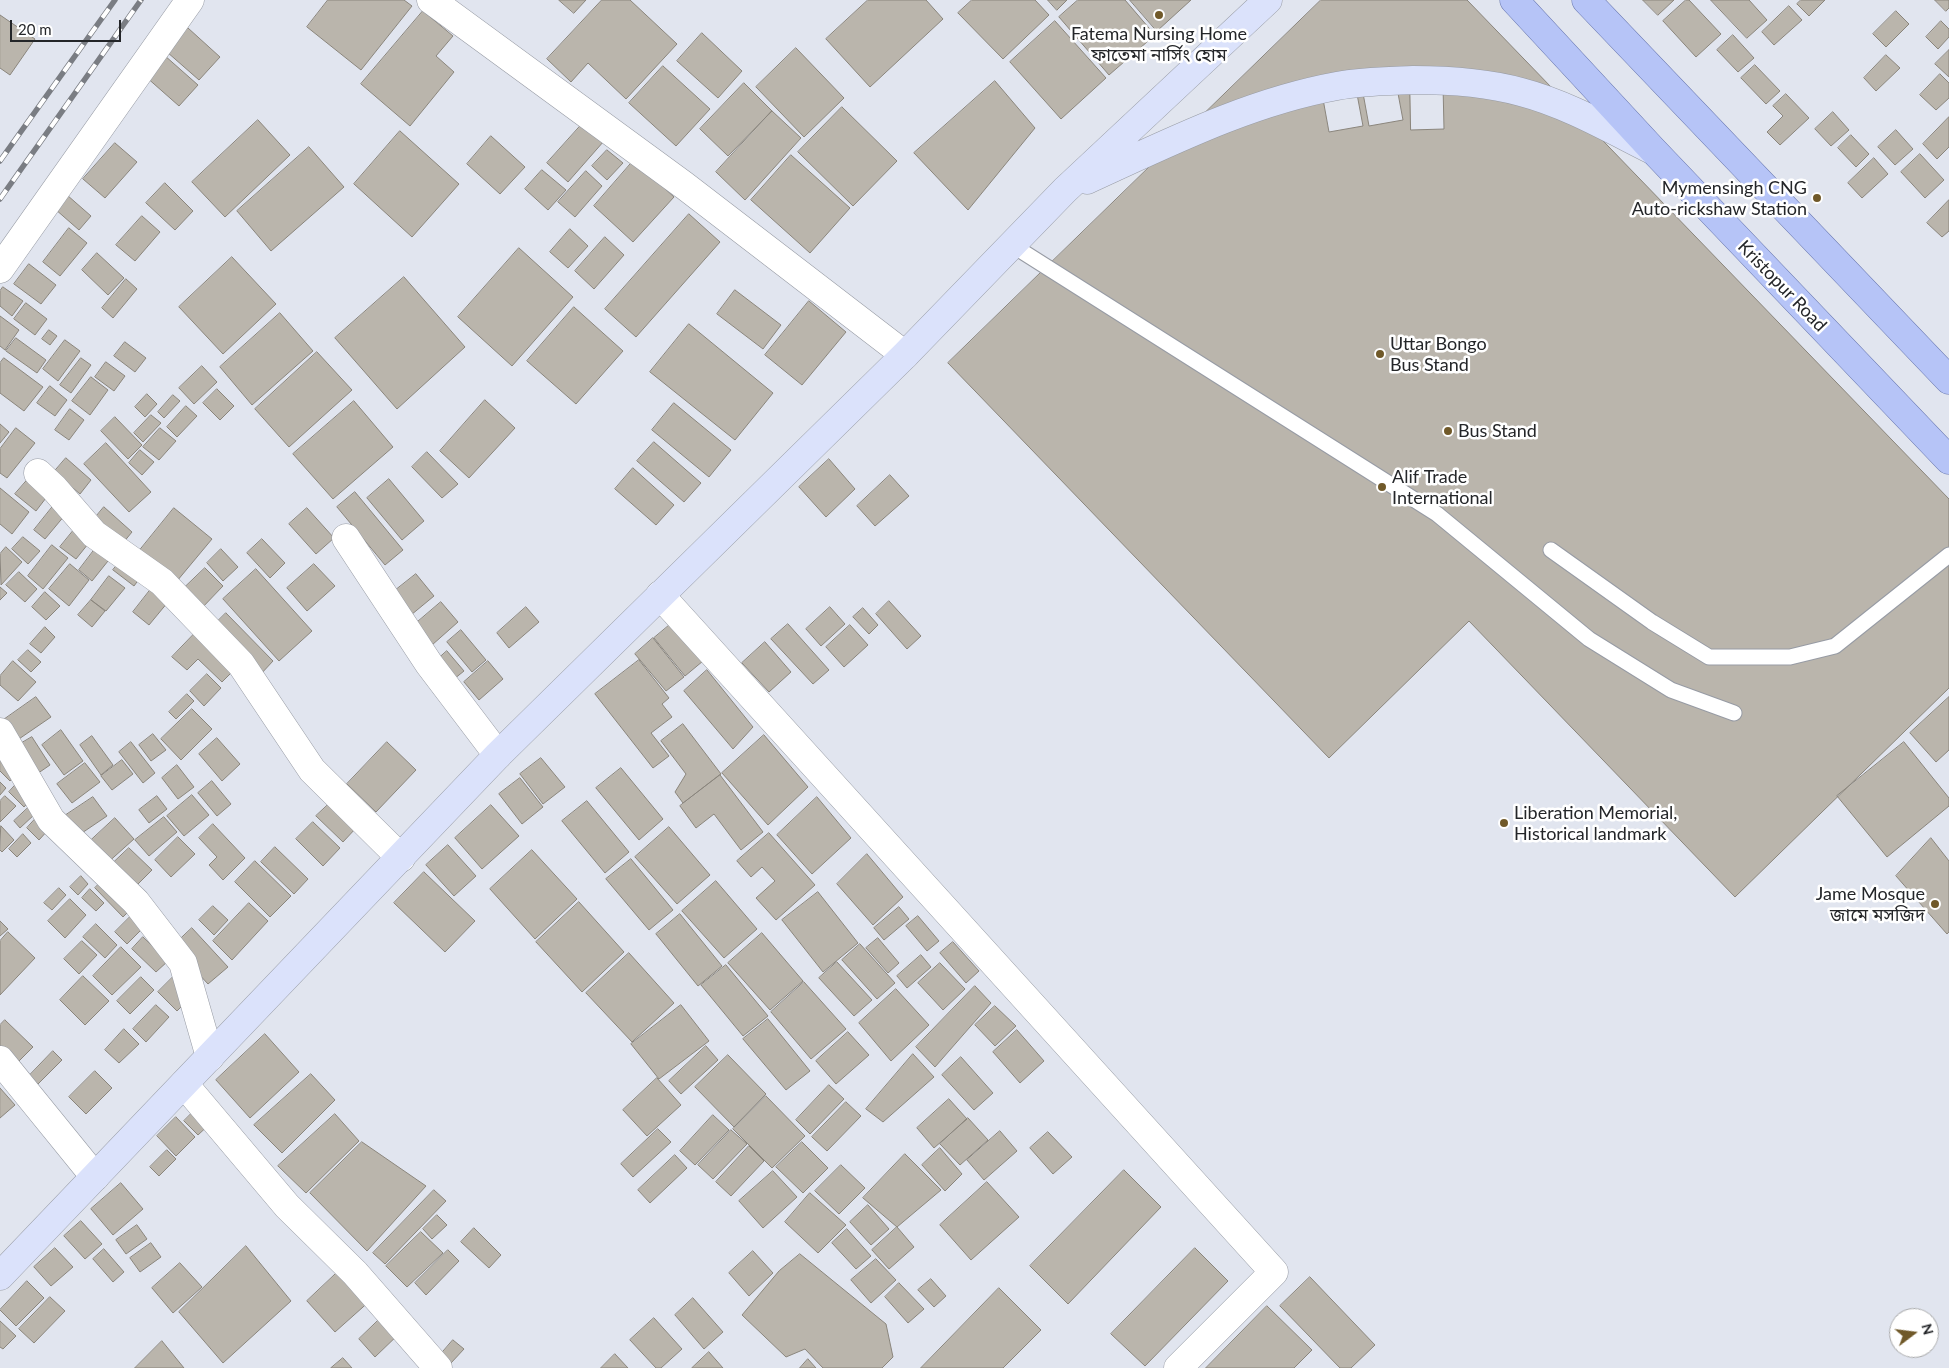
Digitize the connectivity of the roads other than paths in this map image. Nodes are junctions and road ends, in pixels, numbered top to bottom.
1 (190, 0) edge
2 (430, 0) edge
3 (1268, 0) edge
4 (1514, 0) edge
5 (1586, 0) edge
6 (1653, 150) junction
7 (1065, 190) junction
8 (1012, 245) junction
9 (0, 268) edge
10 (905, 354) junction
11 (1949, 380) edge
12 (1949, 460) edge
13 (38, 473) dead end
14 (346, 538) dead end
15 (1551, 550) dead end
16 (1949, 555) edge
17 (660, 595) junction
18 (1734, 713) dead end
19 (0, 732) edge
20 (498, 755) junction
21 (401, 858) junction
22 (210, 1057) junction
23 (0, 1060) edge
24 (184, 1084) junction
25 (95, 1177) junction
26 (0, 1276) edge
27 (438, 1368) edge
28 (1178, 1368) edge

1 - 9 street
2 - 10 street
3 - 7 main road
4 - 6 main road, Kristopur Road
5 - 11 main road
6 - 7 main road
6 - 12 main road, Kristopur Road
7 - 8 main road
8 - 10 main road
8 - 18 lane
10 - 17 main road
13 - 21 street
14 - 20 street
15 - 16 lane
17 - 20 main road
17 - 28 street
19 - 22 street
20 - 21 main road
21 - 22 main road
22 - 24 main road
23 - 25 street
24 - 25 main road
24 - 27 street
25 - 26 main road

